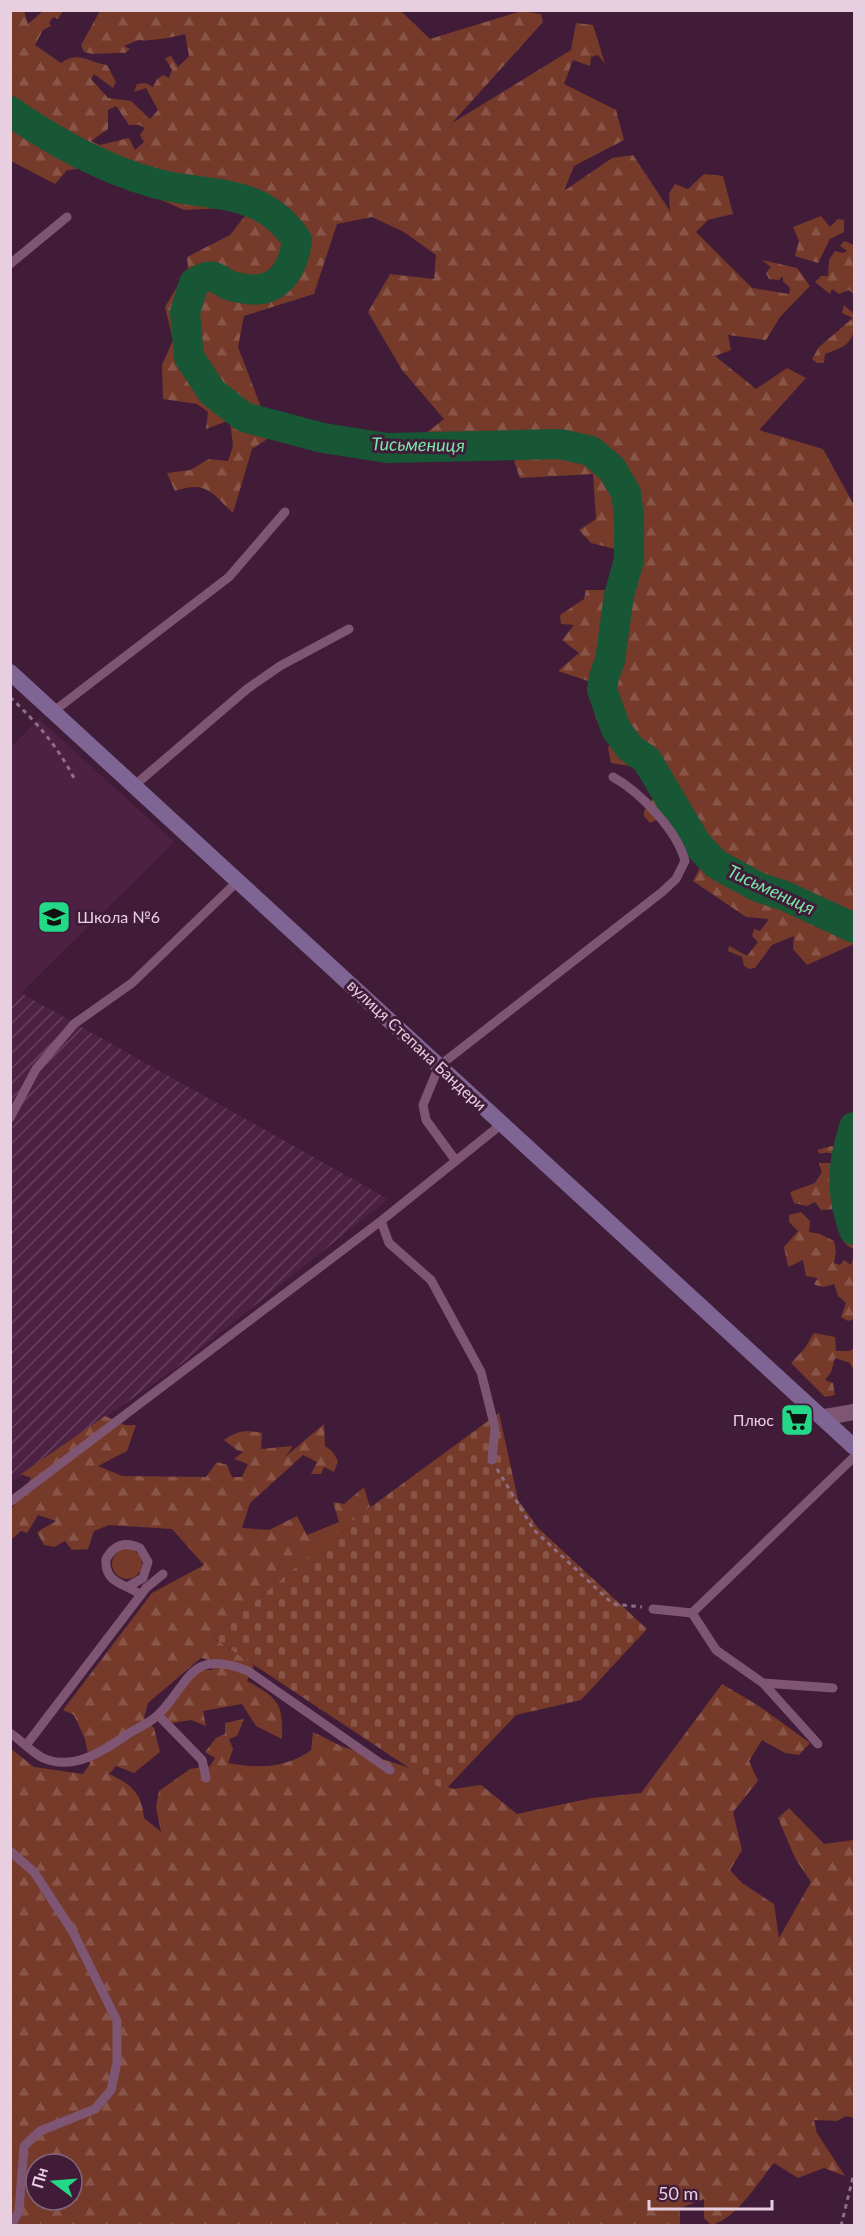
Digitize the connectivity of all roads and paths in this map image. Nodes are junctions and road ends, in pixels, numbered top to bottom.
1 (67, 217) dead end
2 (10, 264) edge
3 (285, 512) dead end
4 (349, 629) dead end
5 (10, 672) edge
6 (10, 698) edge
7 (54, 711) junction
8 (613, 777) dead end
9 (74, 778) dead end
10 (135, 785) junction
11 (239, 880) junction
12 (439, 1066) junction
13 (10, 1118) edge
14 (503, 1123) junction
15 (456, 1161) junction
16 (381, 1221) junction
17 (855, 1412) edge
18 (825, 1417) junction
19 (855, 1447) edge
20 (855, 1456) edge
21 (492, 1460) joint
22 (10, 1502) edge
23 (163, 1574) dead end
24 (129, 1586) junction
25 (141, 1595) junction
26 (653, 1609) joint
27 (692, 1613) junction
28 (763, 1683) junction
29 (833, 1688) dead end
30 (158, 1715) junction
31 (10, 1733) edge
32 (27, 1744) junction
33 (818, 1744) dead end
34 (390, 1770) dead end
35 (206, 1778) dead end
36 (10, 1851) edge
37 (855, 2174) edge
38 (11, 2226) edge
39 (842, 2226) edge

1 - 2 lane
3 - 7 lane
4 - 10 lane
5 - 7 main road, вулиця Степана Бандери
6 - 9 path
7 - 10 main road, вулиця Степана Бандери
8 - 12 lane
10 - 11 main road, вулиця Степана Бандери
11 - 12 main road, вулиця Степана Бандери
11 - 13 lane
12 - 14 main road, вулиця Степана Бандери
12 - 15 lane
14 - 15 lane
14 - 18 main road, вулиця Степана Бандери
15 - 16 lane
16 - 21 lane
16 - 22 lane
17 - 18 street
18 - 19 main road, вулиця Степана Бандери
20 - 27 lane
21 - 26 path
23 - 25 lane
24 - 24 lane
24 - 25 lane
25 - 32 lane
26 - 27 lane
27 - 28 lane
28 - 29 lane
28 - 33 lane
30 - 32 lane
30 - 34 lane
30 - 35 lane
31 - 32 lane
36 - 38 lane
37 - 39 path

